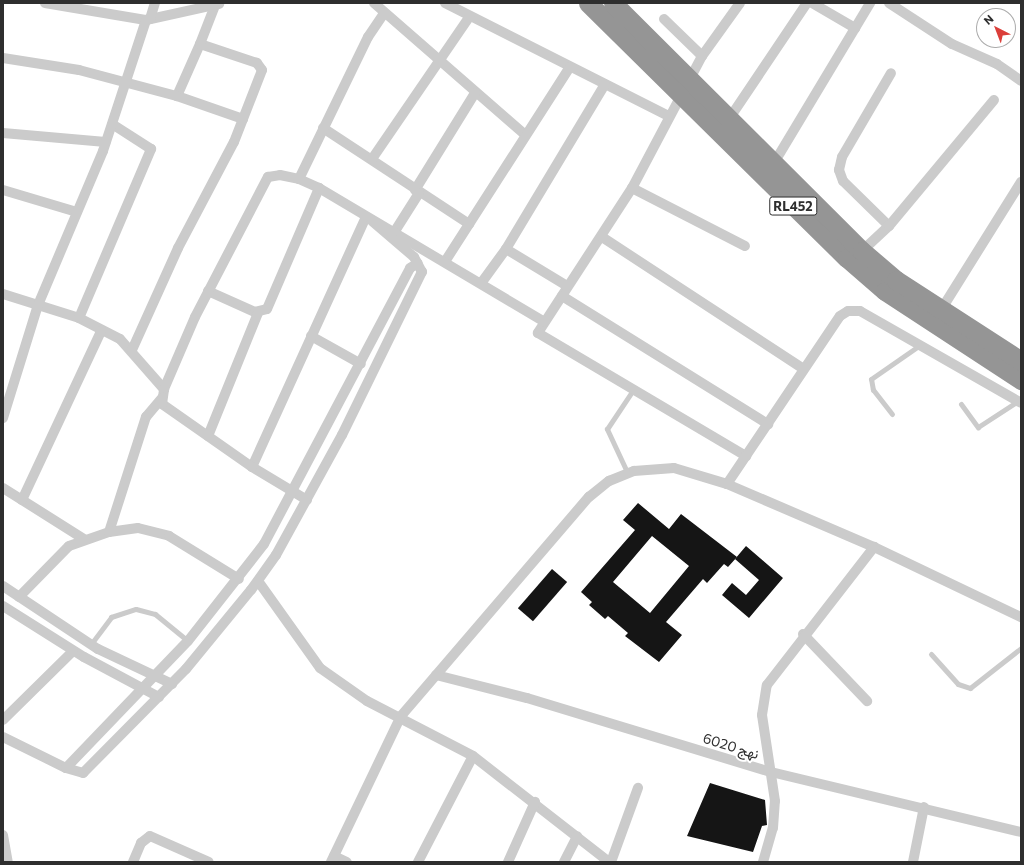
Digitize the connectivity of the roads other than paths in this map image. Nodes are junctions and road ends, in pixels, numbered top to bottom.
1 (45, 3) edge
2 (155, 3) edge
3 (374, 3) edge
4 (445, 3) edge
5 (588, 3) edge
6 (613, 3) edge
7 (740, 3) edge
8 (807, 3) edge
9 (812, 3) edge
10 (870, 3) edge
11 (888, 3) edge
12 (218, 4) edge
13 (80, 6) edge
14 (384, 13) junction
15 (470, 16) junction
16 (664, 18) dead end
17 (148, 20) junction
18 (855, 28) junction
19 (200, 44) junction
20 (702, 56) junction
21 (3, 58) edge
22 (438, 61) junction
23 (570, 67) junction
24 (891, 73) dead end
25 (127, 81) junction
26 (1021, 81) edge
27 (605, 84) junction
28 (685, 88) junction
29 (475, 93) junction
30 (177, 96) junction
31 (994, 100) dead end
32 (669, 116) junction
33 (729, 119) junction
34 (243, 120) junction
35 (112, 124) junction
36 (323, 128) junction
37 (3, 133) edge
38 (524, 134) junction
39 (106, 142) junction
40 (372, 159) junction
41 (774, 163) junction
42 (299, 178) junction
43 (1021, 182) edge
44 (319, 188) junction
45 (632, 188) junction
46 (3, 190) edge
47 (417, 191) junction
48 (77, 212) junction
49 (369, 219) junction
50 (469, 224) junction
51 (889, 226) junction
52 (395, 231) junction
53 (602, 237) junction
54 (745, 246) dead end
55 (506, 249) junction
56 (862, 251) junction
57 (446, 260) junction
58 (418, 262) junction
59 (482, 282) junction
60 (567, 286) junction
61 (208, 291) junction
62 (3, 294) edge
63 (562, 296) junction
64 (38, 305) junction
65 (941, 310) junction
66 (258, 313) junction
67 (79, 318) junction
68 (543, 321) junction
69 (101, 331) junction
70 (311, 336) junction
71 (920, 345) junction
72 (132, 350) junction
73 (1021, 361) edge
74 (362, 364) junction
75 (804, 369) junction
76 (1021, 380) edge
77 (633, 390) junction
78 (163, 394) junction
79 (1019, 402) edge
80 (961, 404) dead end
81 (892, 414) dead end
82 (3, 418) edge
83 (768, 424) junction
84 (208, 436) junction
85 (746, 456) junction
86 (252, 467) junction
87 (628, 474) junction
88 (727, 484) junction
89 (3, 488) edge
90 (294, 493) junction
91 (22, 500) junction
92 (307, 500) junction
93 (109, 532) junction
94 (84, 539) junction
95 (874, 546) junction
96 (239, 579) junction
97 (258, 581) junction
98 (3, 586) edge
99 (20, 597) junction
100 (3, 606) edge
101 (1021, 617) edge
102 (803, 634) junction
103 (188, 640) junction
104 (91, 644) junction
105 (1021, 648) edge
106 (73, 651) junction
107 (931, 654) dead end
108 (436, 675) junction
109 (153, 676) junction
110 (172, 684) junction
111 (141, 688) junction
112 (159, 697) junction
113 (867, 701) dead end
114 (401, 716) junction
115 (3, 720) edge
116 (3, 737) edge
117 (473, 756) junction
118 (66, 768) junction
119 (771, 772) junction
120 (638, 788) dead end
121 (535, 802) junction
122 (924, 807) junction
123 (1021, 832) edge
124 (3, 835) edge
125 (577, 836) junction
126 (333, 859) edge
127 (8, 862) edge
128 (133, 862) edge
129 (209, 862) edge
130 (347, 862) edge
131 (418, 862) edge
132 (508, 862) edge
133 (564, 862) edge
134 (610, 862) edge
135 (763, 862) edge
136 (913, 862) edge

1 - 13 street
2 - 17 street
3 - 14 street
4 - 15 street
5 - 28 highway, RL452
6 - 28 highway, RL452
7 - 20 street
8 - 33 street
9 - 18 street
10 - 18 street
11 - 26 street
12 - 17 street
12 - 19 street
13 - 17 street
14 - 22 street
14 - 36 street
15 - 22 street
15 - 23 street
16 - 20 street
17 - 25 street
18 - 41 street
19 - 30 street
19 - 34 street
20 - 28 street
21 - 25 street
22 - 29 street
22 - 40 street
23 - 27 street
23 - 38 street
24 - 51 street
25 - 30 street
25 - 35 street
27 - 32 street
27 - 55 street
28 - 32 street
28 - 33 highway, RL452
28 - 76 highway, RL452
29 - 38 street
29 - 47 street
30 - 34 street
31 - 51 street
32 - 45 street
33 - 41 highway, RL452
34 - 72 street
35 - 39 street
35 - 67 street
36 - 40 street
36 - 42 street
37 - 39 street
38 - 50 street
39 - 48 street
40 - 47 street
41 - 56 highway, RL452
42 - 44 street
42 - 61 street
43 - 65 street
44 - 49 street
44 - 66 street
45 - 53 street
45 - 54 street
46 - 48 street
47 - 50 street
47 - 52 street
48 - 64 street
49 - 52 street
49 - 58 street
49 - 70 street
50 - 57 street
51 - 56 street
52 - 57 street
53 - 60 street
53 - 75 street
55 - 59 street
55 - 60 street
56 - 65 highway, RL452
57 - 59 street
58 - 74 street
58 - 92 street
59 - 68 street
60 - 63 street
61 - 66 street
61 - 78 street
62 - 64 street
63 - 68 street
63 - 83 street
64 - 67 street
64 - 82 street
65 - 73 highway, RL452
66 - 84 street
67 - 69 street
68 - 77 street
69 - 72 street
69 - 91 street
70 - 74 street
70 - 86 street
71 - 75 street
71 - 79 street
71 - 81 lane
72 - 78 street
74 - 90 street
75 - 83 street
77 - 85 street
77 - 87 lane
78 - 84 street
78 - 93 street
79 - 80 lane
83 - 85 street
84 - 86 street
85 - 88 street
86 - 90 street
87 - 88 street
87 - 108 street
88 - 95 street
89 - 91 street
90 - 92 street
90 - 96 street
91 - 94 street
92 - 97 street
93 - 94 street
93 - 96 street
94 - 99 street
95 - 101 street
95 - 102 street
96 - 103 street
97 - 110 street
97 - 114 street
98 - 99 street
99 - 104 street
100 - 106 street
102 - 113 street
102 - 119 street
103 - 104 lane
103 - 109 street
104 - 109 street
105 - 107 lane
106 - 111 street
106 - 115 street
108 - 114 street
108 - 119 street, نهج 6020
109 - 110 street
109 - 111 street
110 - 112 street
111 - 112 street
111 - 118 street
112 - 118 street
114 - 117 street
114 - 126 street
116 - 118 street
117 - 121 street
117 - 131 street
119 - 122 street, نهج 6020
119 - 135 street
120 - 134 street
121 - 125 street
121 - 132 street
122 - 123 street, نهج 6020
122 - 136 street
124 - 127 street
125 - 133 street
125 - 134 street
126 - 130 street
128 - 129 street

